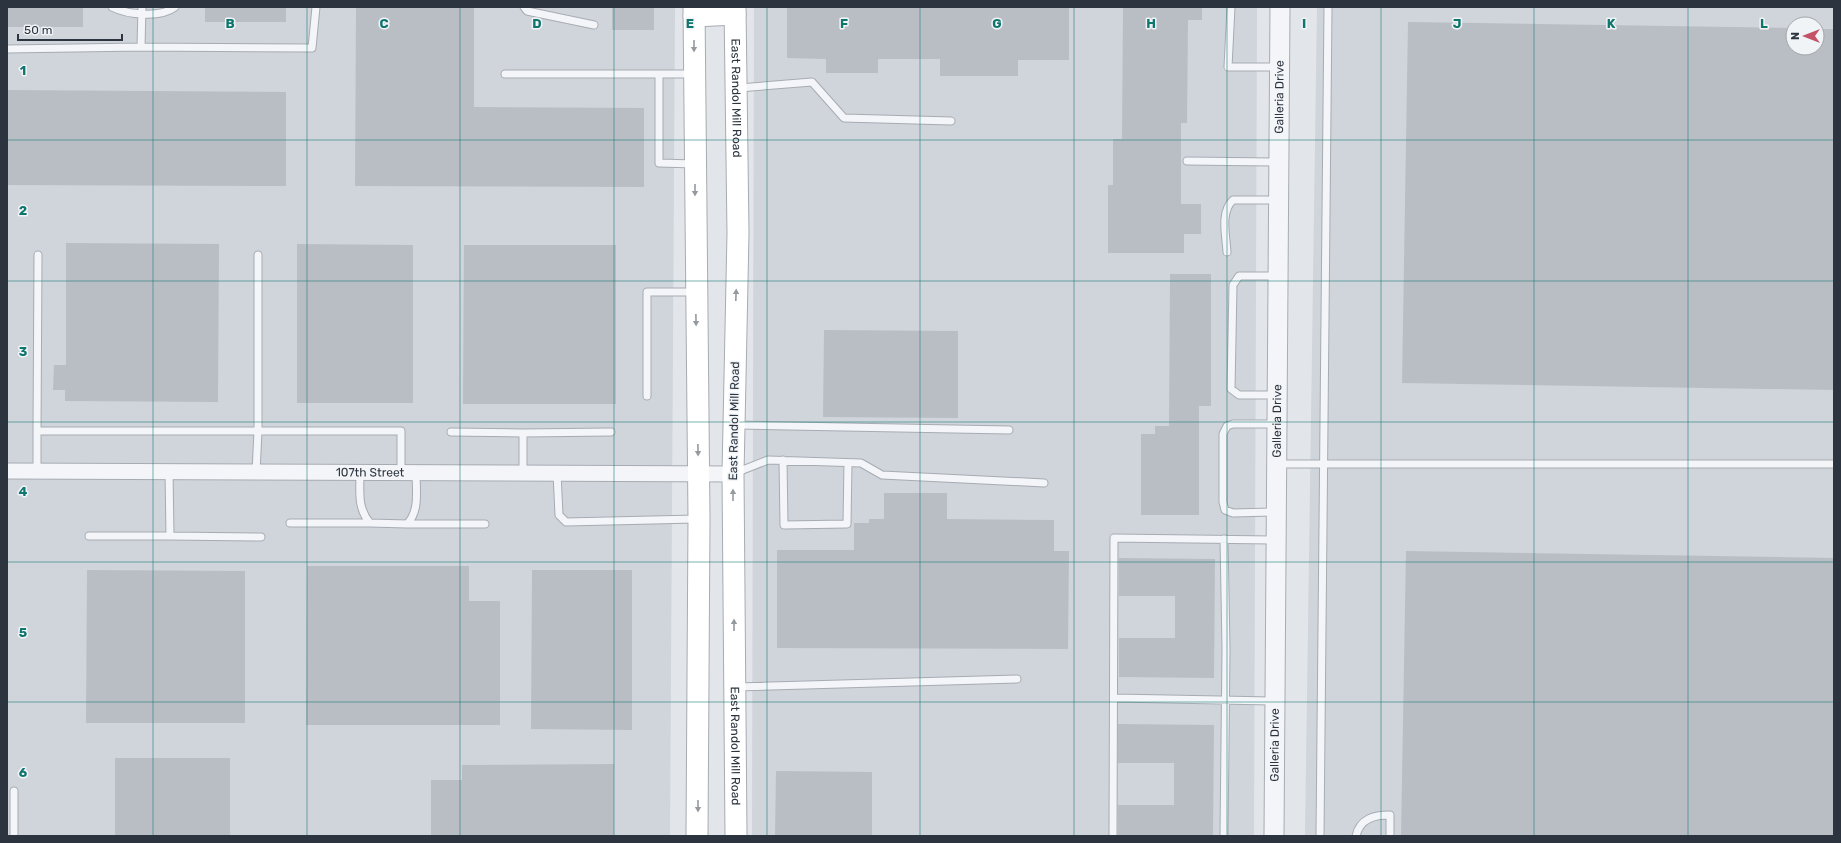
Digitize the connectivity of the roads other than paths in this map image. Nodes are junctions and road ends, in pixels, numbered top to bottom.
1 (112, 7) edge
2 (176, 7) edge
3 (316, 7) edge
4 (524, 7) edge
5 (1231, 7) edge
6 (1280, 7) edge
7 (1328, 7) edge
8 (142, 11) edge
9 (735, 11) edge
10 (694, 12) edge
11 (594, 25) dead end
12 (142, 47) junction
13 (7, 49) edge
14 (1279, 68) junction
15 (506, 74) dead end
16 (659, 74) junction
17 (694, 74) junction
18 (736, 89) junction
19 (951, 121) dead end
20 (1187, 161) dead end
21 (1279, 162) junction
22 (695, 164) junction
23 (1278, 200) junction
24 (1227, 252) dead end
25 (38, 254) dead end
26 (258, 255) dead end
27 (1278, 276) junction
28 (696, 292) junction
29 (1277, 395) junction
30 (647, 396) dead end
31 (1276, 424) junction
32 (734, 425) junction
33 (1009, 430) dead end
34 (37, 431) junction
35 (258, 431) junction
36 (451, 432) dead end
37 (611, 432) dead end
38 (523, 433) junction
39 (783, 460) junction
40 (848, 463) junction
41 (1276, 464) junction
42 (1324, 464) junction
43 (1834, 464) edge
44 (7, 471) edge
45 (37, 471) junction
46 (169, 471) junction
47 (256, 472) junction
48 (360, 472) junction
49 (409, 472) junction
50 (523, 473) junction
51 (557, 473) junction
52 (698, 474) junction
53 (733, 474) junction
54 (1044, 483) dead end
55 (1276, 512) junction
56 (698, 519) junction
57 (290, 523) dead end
58 (370, 523) junction
59 (407, 524) junction
60 (485, 524) dead end
61 (89, 536) dead end
62 (170, 536) junction
63 (261, 537) dead end
64 (1224, 539) junction
65 (1276, 540) junction
66 (1017, 679) dead end
67 (734, 687) junction
68 (1114, 698) junction
69 (1225, 700) junction
70 (1275, 701) junction
71 (14, 791) dead end
72 (14, 836) edge
73 (697, 836) edge
74 (736, 836) edge
75 (1113, 836) edge
76 (1224, 836) edge
77 (1274, 836) edge
78 (1320, 836) edge
79 (1356, 836) edge
80 (1390, 836) edge

1 - 8 lane
2 - 8 lane
3 - 12 lane
4 - 11 lane
5 - 14 lane
6 - 14 street, Galleria Drive
7 - 42 lane
8 - 12 lane
9 - 10 main road
9 - 18 main road, East Randol Mill Road
10 -> 17 main road
12 - 13 lane
14 - 21 street, Galleria Drive
15 - 16 lane
16 - 17 lane
16 - 22 lane
17 - 22 main road
18 - 19 lane
32 -> 18 main road, East Randol Mill Road
20 - 21 lane
21 - 23 street, Galleria Drive
22 -> 28 main road
23 - 24 lane
23 - 27 street, Galleria Drive
25 - 34 lane
26 - 35 lane
27 - 29 street, Galleria Drive
27 - 29 lane
28 - 30 lane
28 -> 52 main road
29 - 31 street, Galleria Drive
31 - 41 street, Galleria Drive
31 - 55 lane
32 - 33 lane
32 - 53 main road, East Randol Mill Road
34 - 35 lane
34 - 45 lane
35 - 47 lane
35 - 49 lane
36 - 38 lane
37 - 38 lane
38 - 50 lane
39 - 40 lane
39 - 40 lane
39 - 53 lane
40 - 54 lane
41 - 42 lane
41 - 55 street, Galleria Drive
42 - 43 lane
42 - 78 lane
44 - 45 street, 107th Street
45 - 46 street, 107th Street
46 - 47 street, 107th Street
46 - 62 lane
47 - 48 street, 107th Street
48 - 49 street, 107th Street
48 - 58 lane
49 - 50 street, 107th Street
49 - 59 lane
50 - 51 street, 107th Street
51 - 52 street, 107th Street
51 - 56 lane
52 - 53 street, 107th Street
52 - 56 main road
67 -> 53 main road, East Randol Mill Road
55 - 65 street, Galleria Drive
56 -> 73 main road
57 - 58 lane
58 - 59 lane
59 - 60 lane
61 - 62 lane
62 - 63 lane
64 - 65 lane
64 - 68 lane
64 - 69 lane
65 - 70 street, Galleria Drive
66 - 67 lane
67 - 74 main road, East Randol Mill Road
68 - 69 lane
68 - 75 lane
69 - 70 lane
69 - 76 lane
70 - 77 street, Galleria Drive
71 - 72 lane
79 - 80 lane

